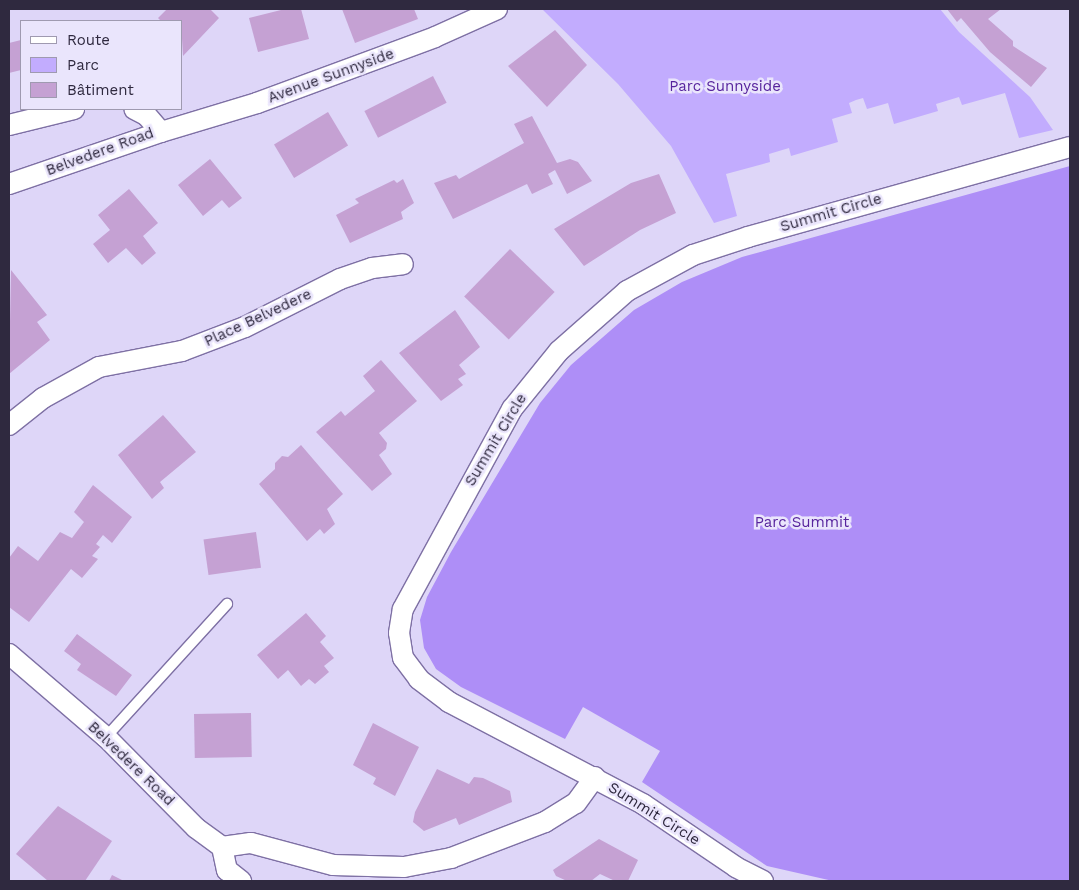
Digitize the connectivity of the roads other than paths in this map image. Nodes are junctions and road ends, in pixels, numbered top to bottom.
1 (498, 9) edge
2 (70, 110) edge
3 (136, 110) edge
4 (9, 125) edge
5 (161, 132) junction
6 (1070, 147) edge
7 (9, 184) edge
8 (403, 264) dead end
9 (9, 425) edge
10 (227, 604) dead end
11 (9, 654) edge
12 (106, 737) junction
13 (595, 777) junction
14 (222, 847) junction
15 (241, 881) edge
16 (763, 881) edge

1 - 5 street, Avenue Sunnyside
2 - 4 street
3 - 5 street, Belvedere Road
5 - 7 street, Belvedere Road
6 - 13 street, Summit Circle
8 - 9 street, Place Belvedere
10 - 12 lane
11 - 12 street, Belvedere Road
12 - 14 street, Belvedere Road
13 - 14 street
13 - 16 street, Summit Circle
14 - 15 street

